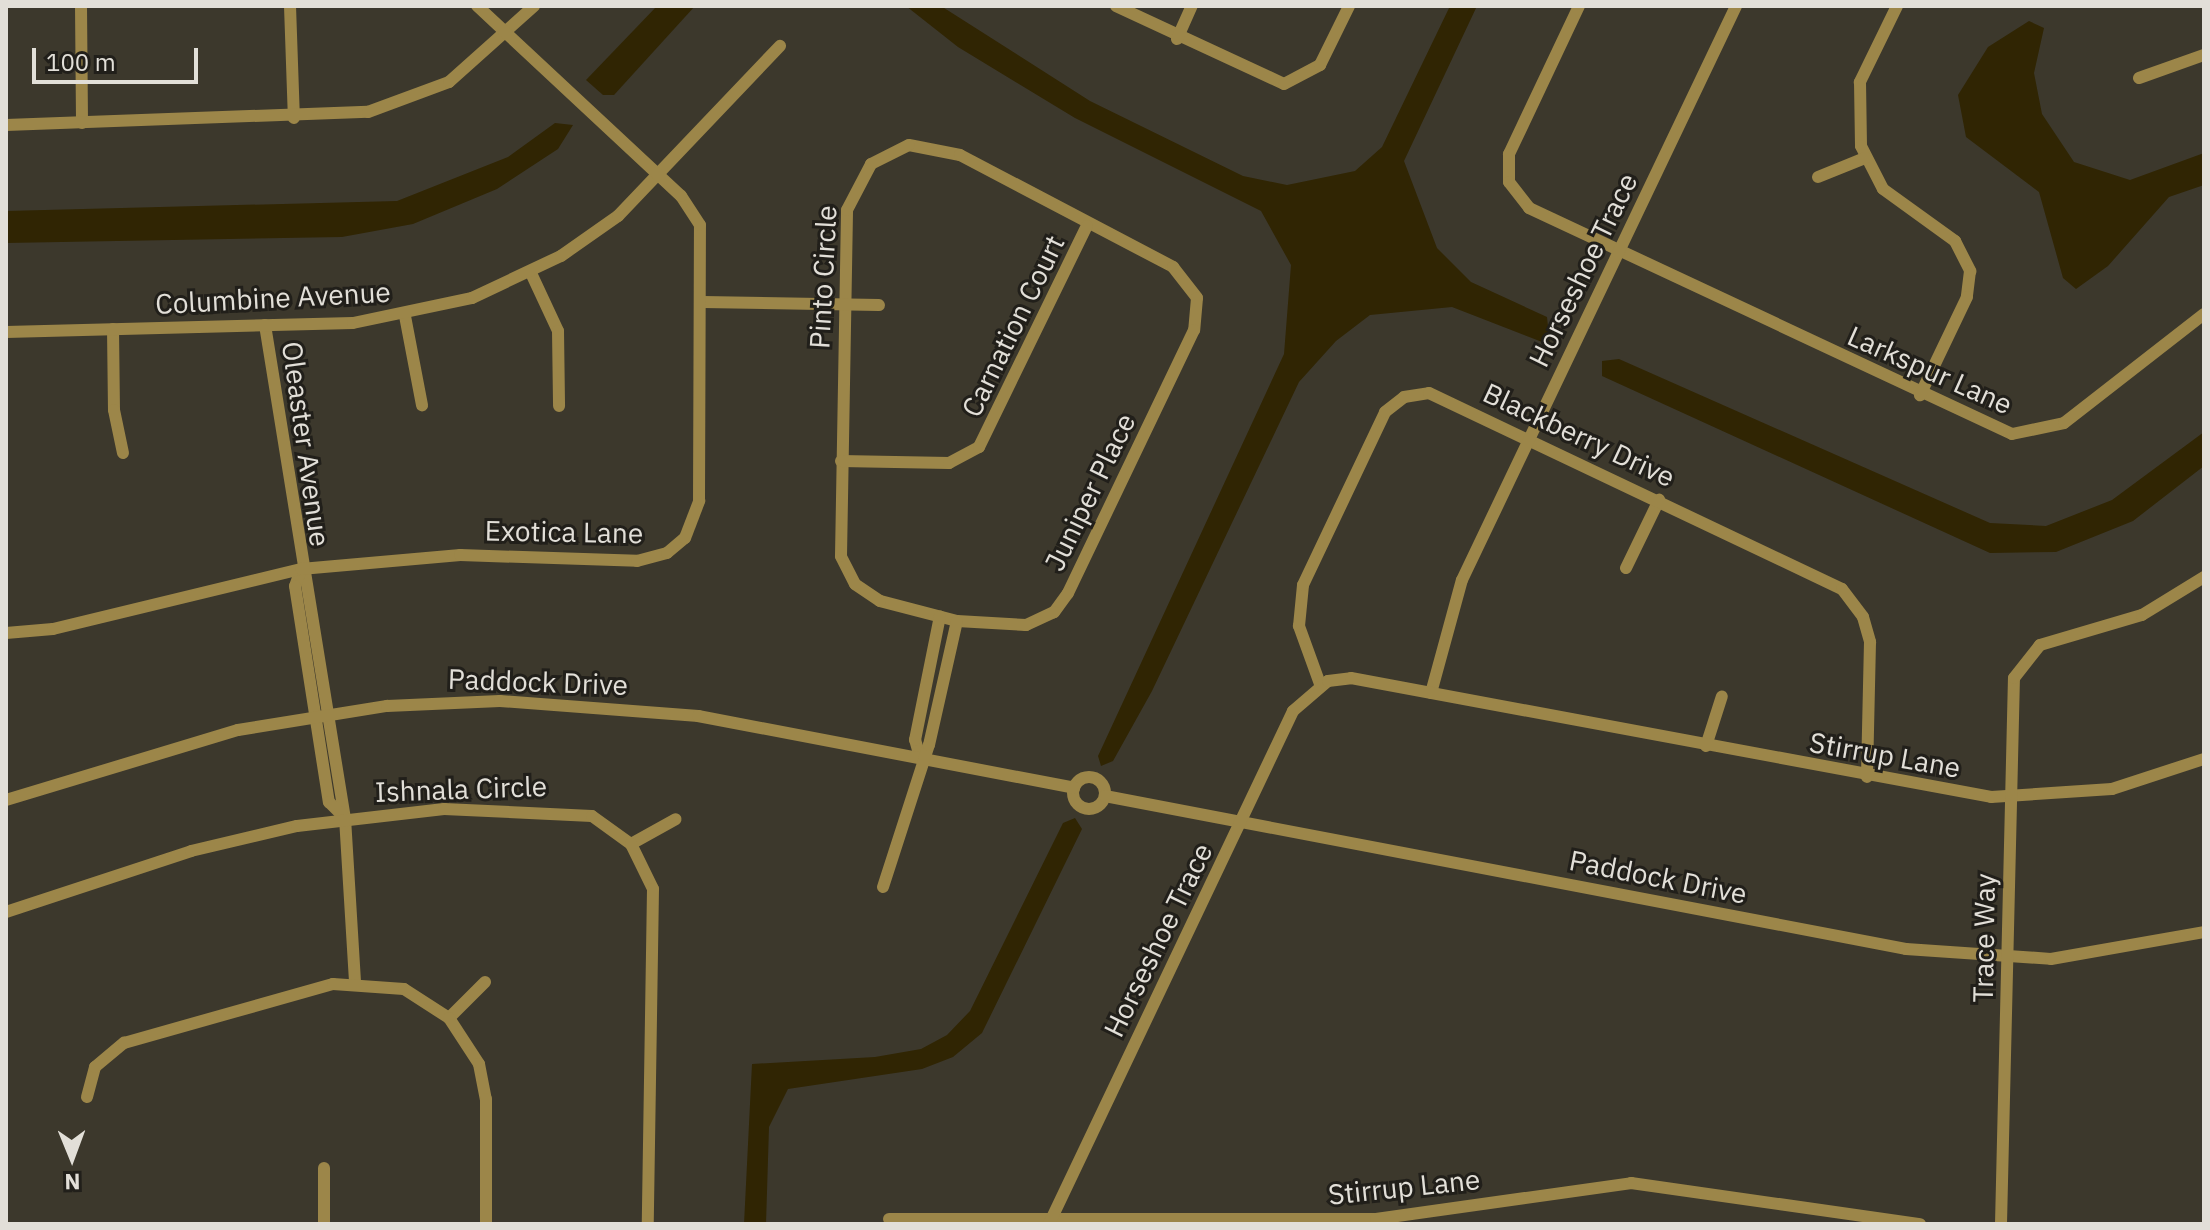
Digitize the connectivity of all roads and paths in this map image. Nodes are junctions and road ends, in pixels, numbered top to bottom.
1 (81, 6) edge
2 (290, 6) edge
3 (477, 6) edge
4 (534, 6) edge
5 (1116, 6) edge
6 (1192, 6) edge
7 (1349, 6) edge
8 (1579, 6) edge
9 (1736, 6) edge
10 (1897, 6) edge
11 (508, 35) junction
12 (1177, 39) junction
13 (780, 46) dead end
14 (2204, 55) edge
15 (2139, 78) dead end
16 (294, 118) junction
17 (82, 123) junction
18 (6, 125) edge
19 (1865, 158) junction
20 (660, 176) junction
21 (1818, 177) dead end
22 (1087, 226) junction
23 (1619, 251) junction
24 (531, 273) junction
25 (1197, 298) joint
26 (703, 302) junction
27 (844, 305) junction
28 (879, 305) dead end
29 (2204, 314) edge
30 (405, 316) junction
31 (265, 325) junction
32 (113, 329) junction
33 (6, 332) edge
34 (1920, 395) junction
35 (422, 405) dead end
36 (559, 406) dead end
37 (1529, 438) junction
38 (123, 453) dead end
39 (841, 461) junction
40 (1659, 500) junction
41 (1626, 568) dead end
42 (301, 569) junction
43 (2204, 577) edge
44 (940, 616) junction
45 (957, 621) junction
46 (6, 633) edge
47 (1320, 684) junction
48 (1431, 693) junction
49 (1722, 696) dead end
50 (322, 715) junction
51 (1706, 746) junction
52 (920, 757) junction
53 (2204, 759) edge
54 (1867, 777) junction
55 (1074, 788) junction
56 (1105, 796) junction
57 (2010, 798) junction
58 (6, 800) edge
59 (345, 818) junction
60 (676, 819) dead end
61 (1242, 821) junction
62 (631, 844) junction
63 (883, 887) dead end
64 (6, 912) edge
65 (2204, 932) edge
66 (2008, 960) junction
67 (355, 981) junction
68 (485, 982) dead end
69 (449, 1018) junction
70 (87, 1097) dead end
71 (324, 1168) dead end
72 (889, 1219) dead end
73 (1050, 1222) edge
74 (324, 1224) edge
75 (486, 1224) edge
76 (648, 1224) edge
77 (1920, 1224) edge
78 (2001, 1224) edge

1 - 17 street
2 - 16 street
3 - 11 street, Exotica Lane
4 - 11 street
5 - 12 street
6 - 12 street
7 - 12 street
8 - 23 street, Larkspur Lane
9 - 23 street, Horseshoe Trace
10 - 19 street
11 - 16 street
11 - 20 street, Exotica Lane
13 - 20 street, Columbine Avenue
14 - 15 street
16 - 17 street
17 - 18 street
19 - 21 street
19 - 34 street
20 - 24 street, Columbine Avenue
20 - 26 street, Exotica Lane
22 - 25 street, Pinto Circle
22 - 27 street, Pinto Circle
22 - 39 street, Carnation Court
23 - 34 street, Larkspur Lane
23 - 37 street, Horseshoe Trace
24 - 30 street, Columbine Avenue
24 - 36 street
25 - 45 street, Juniper Place
26 - 27 street
26 - 42 street, Exotica Lane
27 - 28 street
27 - 39 street, Pinto Circle
29 - 34 street, Larkspur Lane
30 - 31 street, Columbine Avenue
30 - 35 street
31 - 32 street, Columbine Avenue
31 - 42 street, Oleaster Avenue
32 - 33 street, Columbine Avenue
32 - 38 street
37 - 40 street, Blackberry Drive
37 - 47 street, Blackberry Drive
37 - 48 street, Horseshoe Trace
39 - 44 street, Pinto Circle
40 - 41 street
40 - 54 street, Blackberry Drive
42 - 46 street, Exotica Lane
42 - 50 street, Oleaster Avenue
43 - 57 street, Trace Way
44 - 45 street, Pinto Circle
44 - 52 street
45 - 52 street
47 - 48 street, Stirrup Lane
47 - 61 street, Horseshoe Trace
48 - 51 street, Stirrup Lane
49 - 51 street
50 - 52 street, Paddock Drive
50 - 58 street, Paddock Drive
50 - 59 street, Oleaster Avenue
51 - 54 street, Stirrup Lane
52 - 55 street, Paddock Drive
52 - 63 street
53 - 57 street, Stirrup Lane
54 - 57 street, Stirrup Lane
55 - 56 street
55 - 56 street
56 - 61 street, Paddock Drive
57 - 66 street, Trace Way
59 - 62 street, Ishnala Circle
59 - 64 street, Ishnala Circle
59 - 67 street, Oleaster Avenue
60 - 62 street
61 - 66 street, Paddock Drive
61 - 73 street, Horseshoe Trace
62 - 76 street
65 - 66 street, Paddock Drive
66 - 78 street, Trace Way
67 - 69 street
67 - 70 street
68 - 69 street
69 - 75 street
71 - 74 street
72 - 73 street, Stirrup Lane
73 - 77 street, Stirrup Lane

